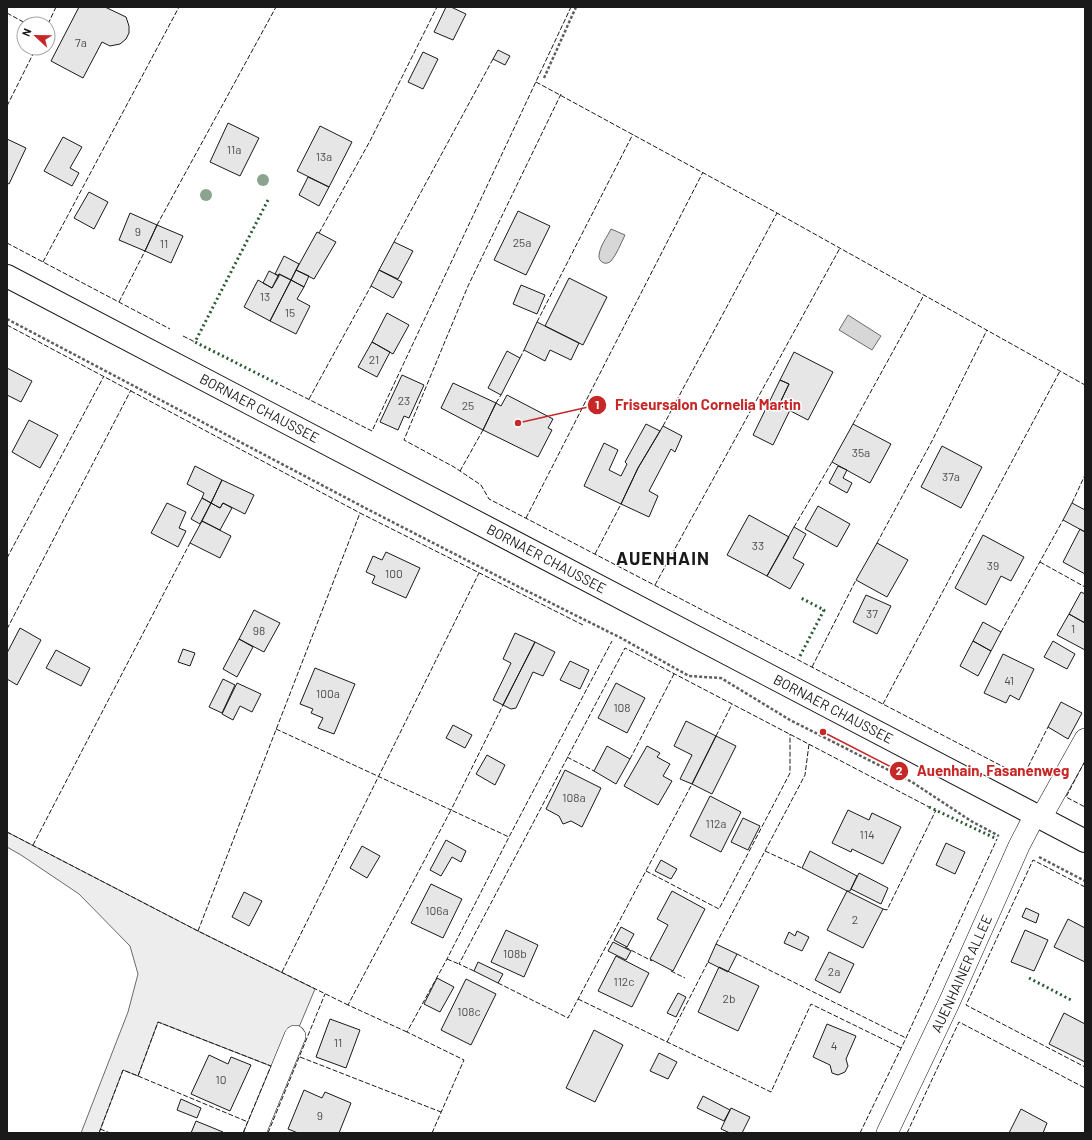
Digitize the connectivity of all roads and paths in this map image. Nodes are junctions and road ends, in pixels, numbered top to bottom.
1 (576, 7) edge
2 (544, 78) dead end
3 (7, 276) edge
4 (7, 319) edge
5 (1085, 739) edge
6 (1038, 816) junction
7 (1085, 841) edge
8 (1018, 846) junction
9 (1085, 881) edge
10 (295, 1036) dead end
11 (255, 1133) edge
12 (887, 1133) edge

1 - 2 path
3 - 6 street, BORNAER CHAUSSEE
4 - 8 path
5 - 6 street, AUENHAINER ALLEE
6 - 7 street, BORNAER CHAUSSEE
6 - 8 street, AUENHAINER ALLEE
8 - 9 path
8 - 12 street, AUENHAINER ALLEE
10 - 11 street

